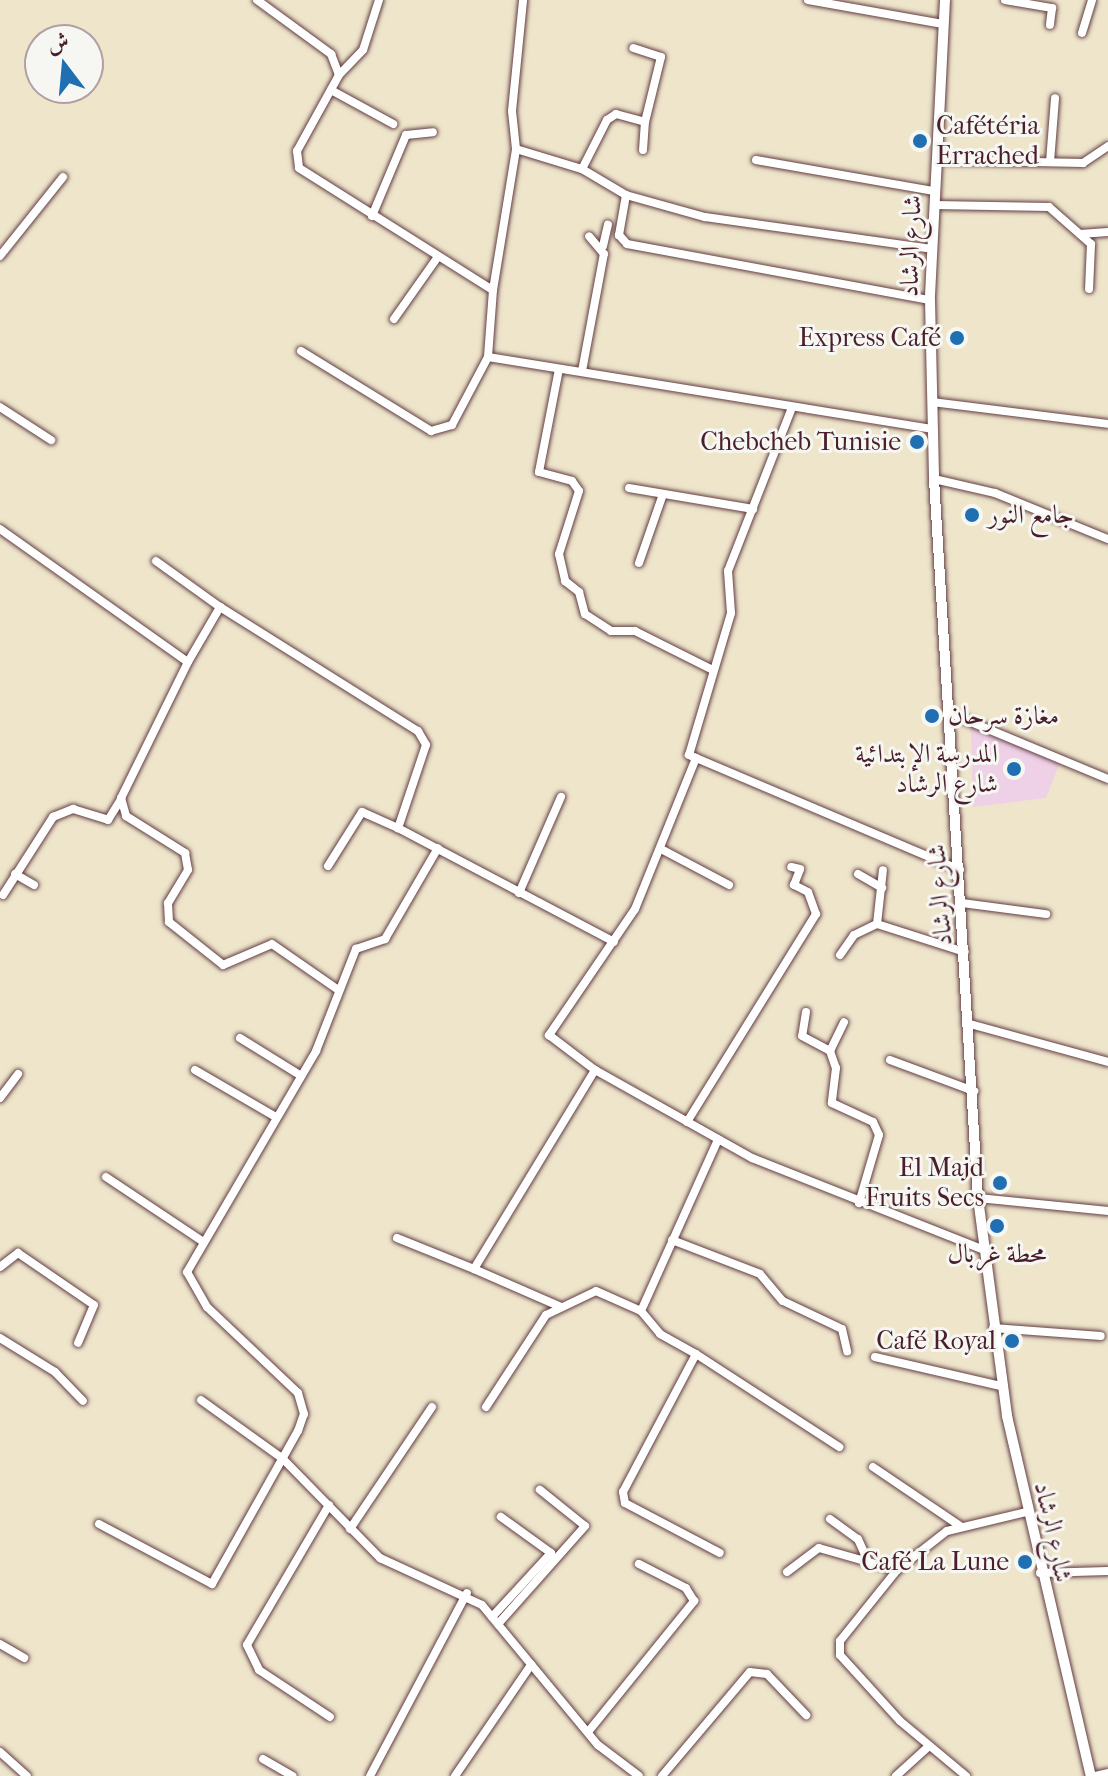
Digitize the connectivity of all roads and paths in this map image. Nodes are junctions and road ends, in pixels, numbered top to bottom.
1 (257, 0) edge
2 (379, 0) edge
3 (523, 0) edge
4 (808, 0) edge
5 (945, 0) edge
6 (1005, 0) edge
7 (1092, 0) edge
8 (943, 24) junction
9 (1050, 25) dead end
10 (1082, 33) dead end
11 (633, 48) dead end
12 (339, 75) junction
13 (331, 90) junction
14 (1055, 98) dead end
15 (645, 122) junction
16 (393, 124) dead end
17 (433, 132) dead end
18 (1108, 146) edge
19 (516, 149) junction
20 (643, 150) dead end
21 (756, 160) dead end
22 (936, 160) junction
23 (1050, 162) junction
24 (582, 169) junction
25 (63, 177) dead end
26 (934, 191) junction
27 (626, 195) junction
28 (934, 205) junction
29 (372, 216) junction
30 (608, 225) dead end
31 (1108, 232) edge
32 (1075, 234) junction
33 (589, 236) dead end
34 (603, 246) junction
35 (932, 249) junction
36 (0, 256) edge
37 (437, 258) junction
38 (1089, 289) dead end
39 (493, 290) junction
40 (930, 300) junction
41 (394, 319) dead end
42 (301, 351) dead end
43 (488, 357) junction
44 (559, 369) junction
45 (582, 371) junction
46 (932, 402) junction
47 (0, 407) edge
48 (792, 408) junction
49 (1108, 424) edge
50 (933, 429) junction
51 (51, 440) dead end
52 (934, 479) junction
53 (629, 488) dead end
54 (663, 494) junction
55 (753, 509) junction
56 (0, 529) edge
57 (1108, 539) edge
58 (156, 561) dead end
59 (639, 563) dead end
60 (220, 607) junction
61 (188, 662) junction
62 (713, 670) junction
63 (947, 712) junction
64 (696, 758) junction
65 (1108, 779) edge
66 (561, 797) dead end
67 (121, 798) junction
68 (398, 828) junction
69 (438, 848) junction
70 (661, 849) junction
71 (328, 866) dead end
72 (791, 867) dead end
73 (883, 870) dead end
74 (960, 870) junction
75 (15, 874) junction
76 (858, 874) dead end
77 (34, 885) dead end
78 (729, 885) dead end
79 (882, 889) junction
80 (519, 893) junction
81 (3, 895) dead end
82 (962, 903) junction
83 (1046, 914) dead end
84 (877, 924) junction
85 (614, 942) junction
86 (966, 952) junction
87 (840, 955) dead end
88 (337, 989) junction
89 (806, 1012) dead end
90 (844, 1022) dead end
91 (970, 1024) junction
92 (240, 1038) dead end
93 (830, 1051) junction
94 (890, 1060) dead end
95 (1108, 1062) edge
96 (195, 1070) dead end
97 (595, 1070) junction
98 (18, 1074) dead end
99 (300, 1075) junction
100 (974, 1091) junction
101 (0, 1098) edge
102 (274, 1116) junction
103 (687, 1122) junction
104 (718, 1140) junction
105 (106, 1177) dead end
106 (978, 1198) junction
107 (859, 1203) junction
108 (1108, 1211) edge
109 (397, 1238) dead end
110 (672, 1240) junction
111 (202, 1241) junction
112 (982, 1249) junction
113 (0, 1267) edge
114 (474, 1269) junction
115 (561, 1307) junction
116 (641, 1311) junction
117 (992, 1328) junction
118 (1101, 1336) dead end
119 (0, 1338) edge
120 (78, 1343) dead end
121 (847, 1351) dead end
122 (696, 1354) junction
123 (875, 1357) dead end
124 (1001, 1386) junction
125 (201, 1400) dead end
126 (83, 1401) dead end
127 (432, 1407) dead end
128 (486, 1407) dead end
129 (839, 1447) dead end
130 (283, 1459) junction
131 (873, 1467) dead end
132 (540, 1490) dead end
133 (329, 1505) junction
134 (1026, 1512) junction
135 (501, 1517) dead end
136 (830, 1519) dead end
137 (99, 1524) dead end
138 (960, 1526) junction
139 (350, 1529) junction
140 (720, 1553) dead end
141 (639, 1564) dead end
142 (869, 1564) junction
143 (897, 1570) junction
144 (1108, 1571) edge
145 (787, 1572) dead end
146 (1040, 1573) junction
147 (467, 1593) junction
148 (495, 1621) junction
149 (0, 1644) edge
150 (24, 1658) dead end
151 (531, 1665) junction
152 (806, 1715) dead end
153 (330, 1717) dead end
154 (588, 1732) junction
155 (929, 1746) junction
156 (0, 1752) edge
157 (263, 1759) dead end
158 (1108, 1773) edge
159 (1088, 1775) edge
160 (27, 1776) edge
161 (292, 1776) edge
162 (370, 1776) edge
163 (455, 1776) edge
164 (637, 1776) edge
165 (662, 1776) edge
166 (896, 1776) edge
167 (966, 1776) edge

1 - 12 street
2 - 12 street
3 - 19 street
4 - 8 street
5 - 8 street, شارع الرشاد
6 - 9 street
7 - 10 street
8 - 22 street, شارع الرشاد
11 - 15 street
12 - 13 street
13 - 16 street
13 - 29 street
14 - 23 street
15 - 20 street
15 - 24 street
17 - 29 street
18 - 23 street
19 - 24 street
19 - 39 street
21 - 26 street
22 - 23 street
22 - 26 street, شارع الرشاد
24 - 27 street
25 - 36 street
26 - 28 street, شارع الرشاد
27 - 35 street
27 - 40 street
28 - 32 street
28 - 35 street, شارع الرشاد
29 - 37 street
30 - 34 street
31 - 32 street
32 - 38 street
33 - 34 street
34 - 45 street
35 - 40 street, شارع الرشاد
37 - 39 street
37 - 41 street
39 - 43 street
40 - 46 street, شارع الرشاد
42 - 43 street
43 - 44 street
44 - 45 street
44 - 62 street
45 - 48 street
46 - 49 street
46 - 50 street, شارع الرشاد
47 - 51 street
48 - 50 street
48 - 55 street
50 - 52 street, شارع الرشاد
52 - 57 street
52 - 63 street, شارع الرشاد
53 - 54 street
54 - 55 street
54 - 59 street
55 - 62 street
56 - 61 street
58 - 60 street
60 - 61 street
60 - 68 street
61 - 67 street
62 - 64 street
63 - 65 street
63 - 74 street, شارع الرشاد
64 - 70 street
64 - 74 street
66 - 80 street
67 - 75 street
67 - 88 street
68 - 69 street
68 - 71 street
69 - 80 street
69 - 88 street
70 - 78 street
70 - 85 street
72 - 103 street
73 - 79 street
74 - 82 street, شارع الرشاد
75 - 77 street
75 - 81 street
76 - 79 street
79 - 84 street
80 - 85 street
82 - 83 street
82 - 86 street, شارع الرشاد
84 - 86 street
84 - 87 street
85 - 97 street
86 - 91 street, شارع الرشاد
88 - 99 street
89 - 93 street
90 - 93 street
91 - 95 street
91 - 100 street, شارع الرشاد
92 - 99 street
93 - 107 street
94 - 100 street
96 - 102 street
97 - 103 street
97 - 114 street
98 - 101 street
99 - 102 street
100 - 106 street, شارع الرشاد
102 - 111 street
103 - 104 street
104 - 107 street
104 - 110 street
105 - 111 street
106 - 108 street
106 - 112 street, شارع الرشاد
107 - 112 street
109 - 114 street
110 - 116 street
110 - 121 street
111 - 130 street
112 - 117 street, شارع الرشاد
113 - 120 street
114 - 115 street
115 - 116 street
115 - 128 street
116 - 122 street
117 - 118 street
117 - 124 street, شارع الرشاد
119 - 126 street
122 - 129 street
122 - 140 street
123 - 124 street
124 - 134 street, شارع الرشاد
125 - 130 street
127 - 139 street
130 - 133 street
130 - 137 street
131 - 138 street
132 - 148 street
133 - 139 street
133 - 153 street
134 - 138 street
134 - 146 street, شارع الرشاد
135 - 148 street
136 - 142 street
138 - 143 street
139 - 147 street
141 - 154 street
142 - 143 street
142 - 145 street
143 - 155 street
144 - 146 street
146 - 159 street, شارع الرشاد
147 - 148 street
147 - 162 street
148 - 151 street
149 - 150 street
151 - 154 street
151 - 163 street
152 - 165 street
154 - 164 street
155 - 166 street
155 - 167 street
156 - 160 street
157 - 161 street
158 - 159 street

